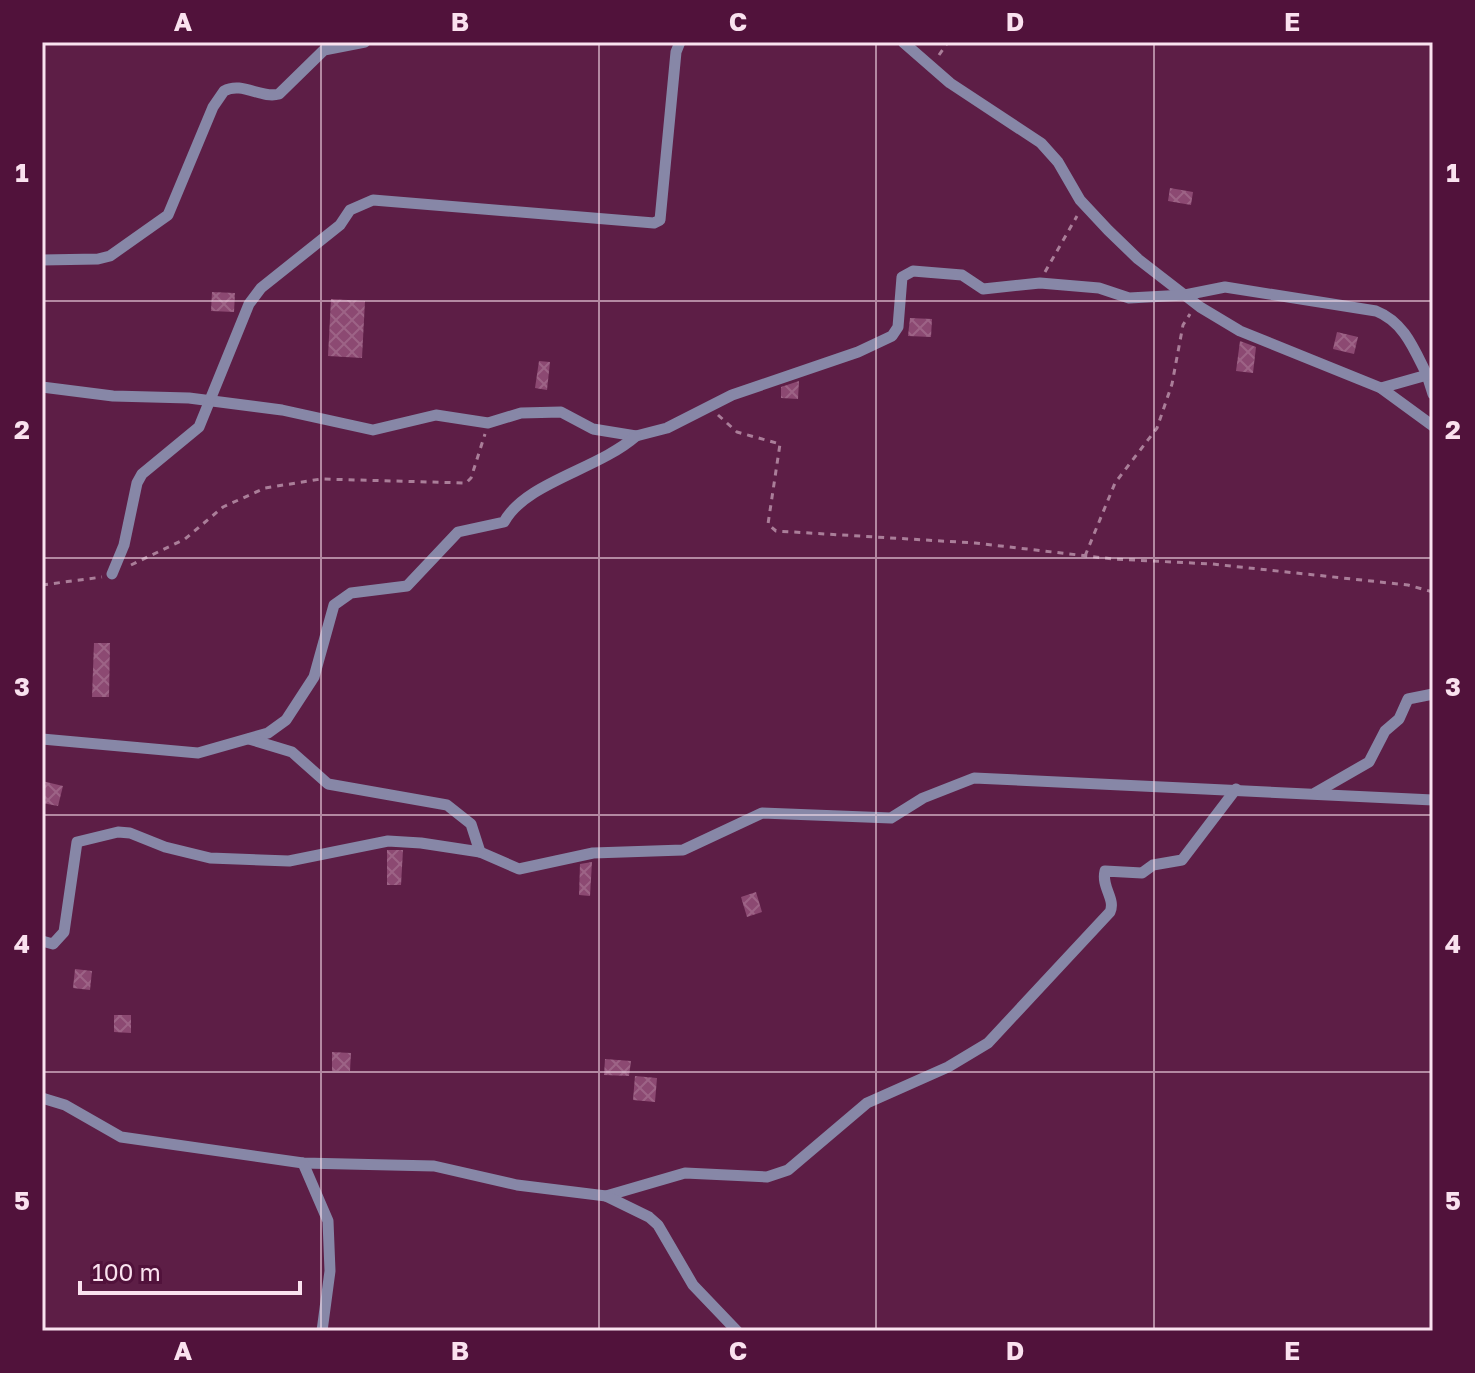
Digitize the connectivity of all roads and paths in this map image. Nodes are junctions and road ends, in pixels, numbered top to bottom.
1 (365, 42) edge
2 (680, 42) edge
3 (903, 42) edge
4 (1080, 200) junction
5 (42, 260) edge
6 (1040, 283) junction
7 (1185, 295) junction
8 (1200, 307) junction
9 (1430, 374) edge
10 (42, 387) edge
11 (1381, 388) junction
12 (1433, 394) edge
13 (210, 401) junction
14 (711, 406) junction
15 (488, 423) junction
16 (1433, 426) edge
17 (636, 436) junction
18 (1085, 556) junction
19 (112, 574) junction
20 (42, 585) edge
21 (1433, 592) edge
22 (1433, 694) edge
23 (248, 738) junction
24 (42, 739) edge
25 (1236, 789) junction
26 (1315, 793) junction
27 (1433, 800) edge
28 (480, 852) junction
29 (42, 941) edge
30 (42, 1098) edge
31 (303, 1163) junction
32 (606, 1196) junction
33 (322, 1331) edge
34 (737, 1331) edge

1 - 5 street
2 - 13 street
3 - 4 street
4 - 6 path
4 - 7 street
6 - 7 street
6 - 14 street
7 - 8 street
7 - 9 street
8 - 11 street
8 - 18 path
9 - 11 street
9 - 12 street
10 - 13 street
11 - 16 street
13 - 15 street
13 - 19 street
14 - 17 street
14 - 18 path
15 - 17 street
15 - 19 path
17 - 23 street
18 - 21 path
19 - 20 path
22 - 26 street
23 - 24 street
23 - 28 street
25 - 26 street
25 - 28 street
25 - 32 street
26 - 27 street
28 - 29 street
30 - 31 street
31 - 32 street
31 - 33 street
32 - 34 street

